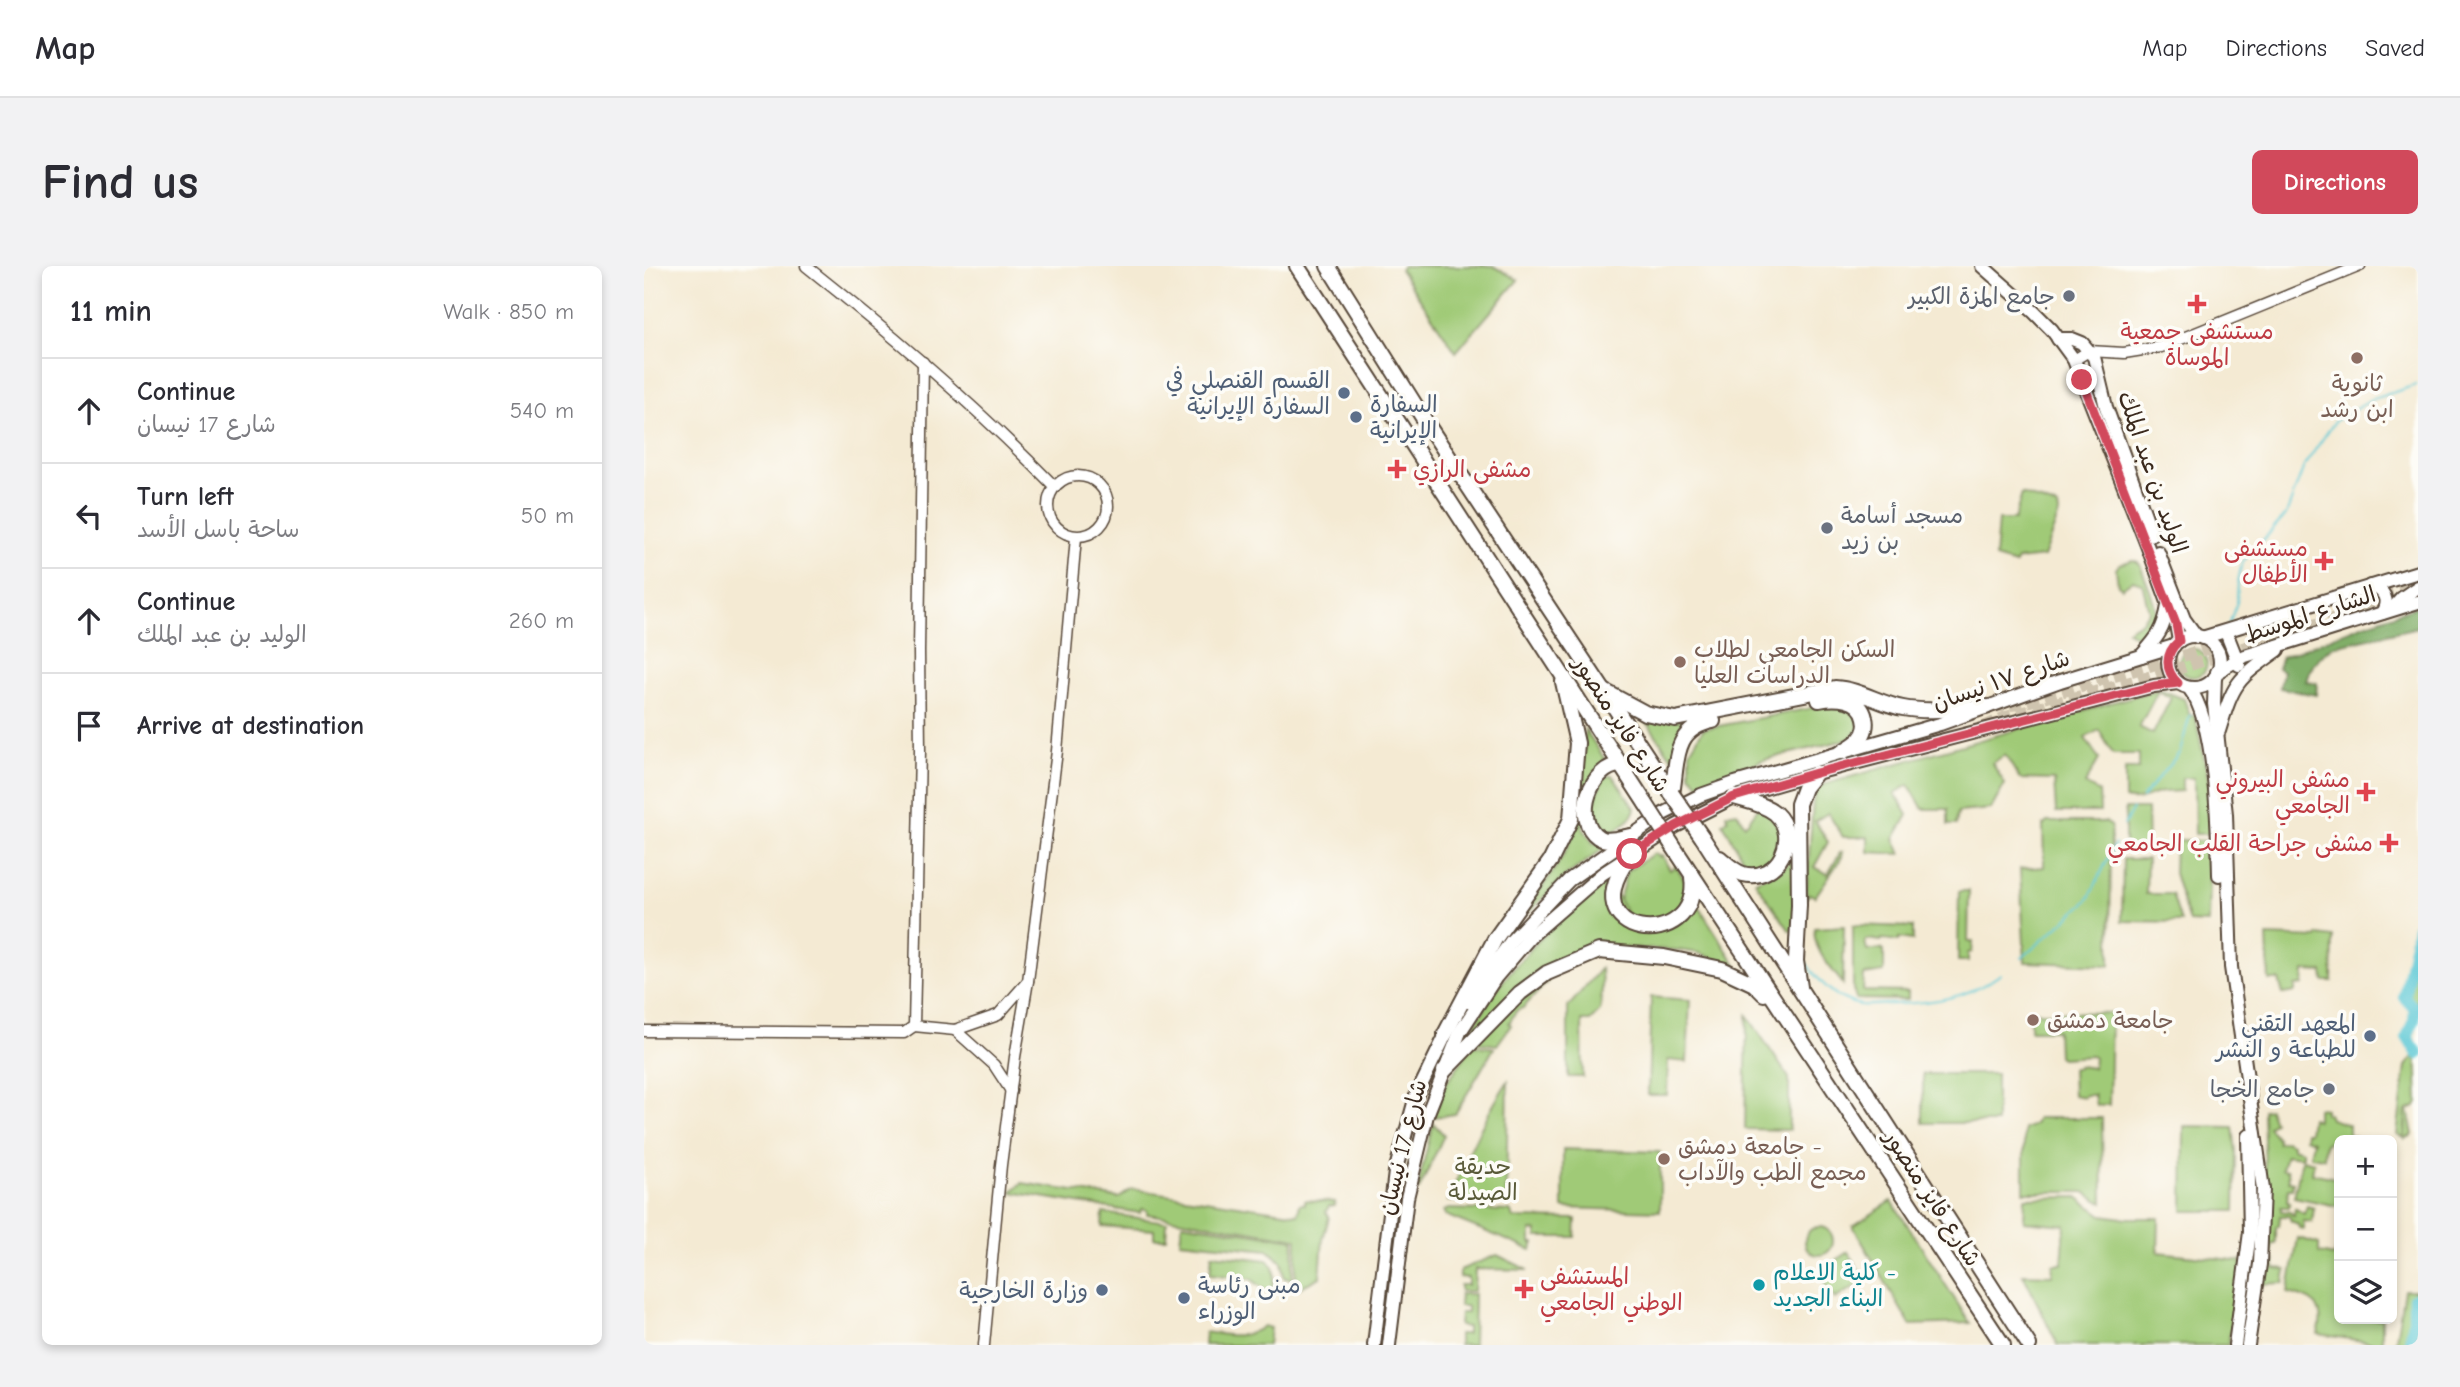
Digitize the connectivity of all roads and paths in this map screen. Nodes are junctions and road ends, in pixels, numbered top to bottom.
1 (806, 266) edge
2 (1297, 266) edge
3 (1317, 266) edge
4 (1328, 266) edge
5 (1983, 266) edge
6 (2360, 266) edge
7 (1352, 303) junction
8 (2058, 338) junction
9 (2095, 351) junction
10 (2074, 360) junction
11 (923, 362) junction
12 (1054, 486) junction
13 (1076, 537) junction
14 (2418, 572) edge
15 (2370, 586) junction
16 (2418, 587) edge
17 (2418, 602) edge
18 (2168, 606) junction
19 (2387, 611) junction
20 (2226, 632) junction
21 (2200, 637) junction
22 (2289, 642) junction
23 (2176, 643) junction
24 (2141, 657) junction
25 (2237, 660) junction
26 (1559, 667) junction
27 (2216, 675) junction
28 (2244, 675) junction
29 (2183, 685) junction
30 (1603, 690) junction
31 (1986, 706) junction
32 (2218, 735) junction
33 (1842, 752) junction
34 (1620, 765) junction
35 (1816, 773) junction
36 (1672, 794) junction
37 (1734, 797) junction
38 (1630, 836) junction
39 (1702, 837) junction
40 (1632, 854) junction
41 (1691, 876) junction
42 (1028, 981) junction
43 (1801, 992) junction
44 (1785, 1015) junction
45 (914, 1026) junction
46 (955, 1030) junction
47 (644, 1031) edge
48 (1445, 1034) junction
49 (1444, 1071) junction
50 (1011, 1092) junction
51 (2019, 1326) junction
52 (984, 1345) edge
53 (1374, 1345) edge
54 (1389, 1345) edge
55 (2003, 1345) edge
56 (2029, 1345) edge
57 (2040, 1345) edge
58 (2235, 1345) edge
59 (2248, 1345) edge

1 - 11 street
2 - 26 highway, شارع فايز منصور
3 - 7 highway
4 - 7 highway, شارع فايز منصور
5 - 8 main road, الوليد بن عبد الملك
6 - 9 street
7 - 30 highway, شارع فايز منصور
8 - 9 main road, الوليد بن عبد الملك
8 - 10 main road, الوليد بن عبد الملك
9 - 10 street
9 - 21 main road, الوليد بن عبد الملك
10 - 18 main road, الوليد بن عبد الملك
11 - 12 street
11 - 45 street
12 - 13 street
12 - 13 street
13 - 42 street
14 - 15 main road, الشارع الموسط
15 - 19 main road
15 - 20 main road, الشارع الموسط
16 - 19 main road
17 - 19 main road, الشارع الموسط
18 - 23 main road, الوليد بن عبد الملك
18 - 24 main road
19 - 22 main road, الشارع الموسط
20 - 21 main road, الشارع الموسط
20 - 25 main road
21 - 23 main road
21 - 27 main road
22 - 25 main road, الشارع الموسط
22 - 28 main road
23 - 24 main road, شارع ١٧ نيسان
23 - 29 main road
24 - 31 main road, شارع ١٧ نيسان
25 - 27 main road, الشارع الموسط
25 - 28 main road
26 - 34 highway, شارع فايز منصور
26 - 48 highway
27 - 29 main road
27 - 32 main road
28 - 32 main road
29 - 35 main road, شارع 17 نيسان
29 - 58 main road
30 - 31 highway
30 - 36 highway, شارع فايز منصور
31 - 33 main road, شارع ١٧ نيسان
32 - 59 main road
33 - 36 highway
33 - 38 main road, شارع 17 نيسان
34 - 38 highway
34 - 41 highway, شارع فايز منصور, bridge
35 - 37 main road, شارع 17 نيسان
35 - 43 highway
36 - 39 highway, شارع فايز منصور, bridge
37 - 39 highway
37 - 40 main road, شارع 17 نيسان
38 - 48 main road, شارع 17 نيسان
39 - 43 highway, شارع فايز منصور
40 - 41 highway
40 - 49 main road, شارع 17 نيسان
41 - 44 highway, شارع فايز منصور
42 - 46 street
42 - 50 street
43 - 51 highway, شارع فايز منصور
44 - 49 highway
44 - 55 highway, شارع فايز منصور
45 - 46 street
45 - 47 street
46 - 50 street
48 - 53 main road, شارع 17 نيسان
49 - 54 main road, شارع 17 نيسان
50 - 52 street
51 - 56 highway, شارع فايز منصور
51 - 57 highway

